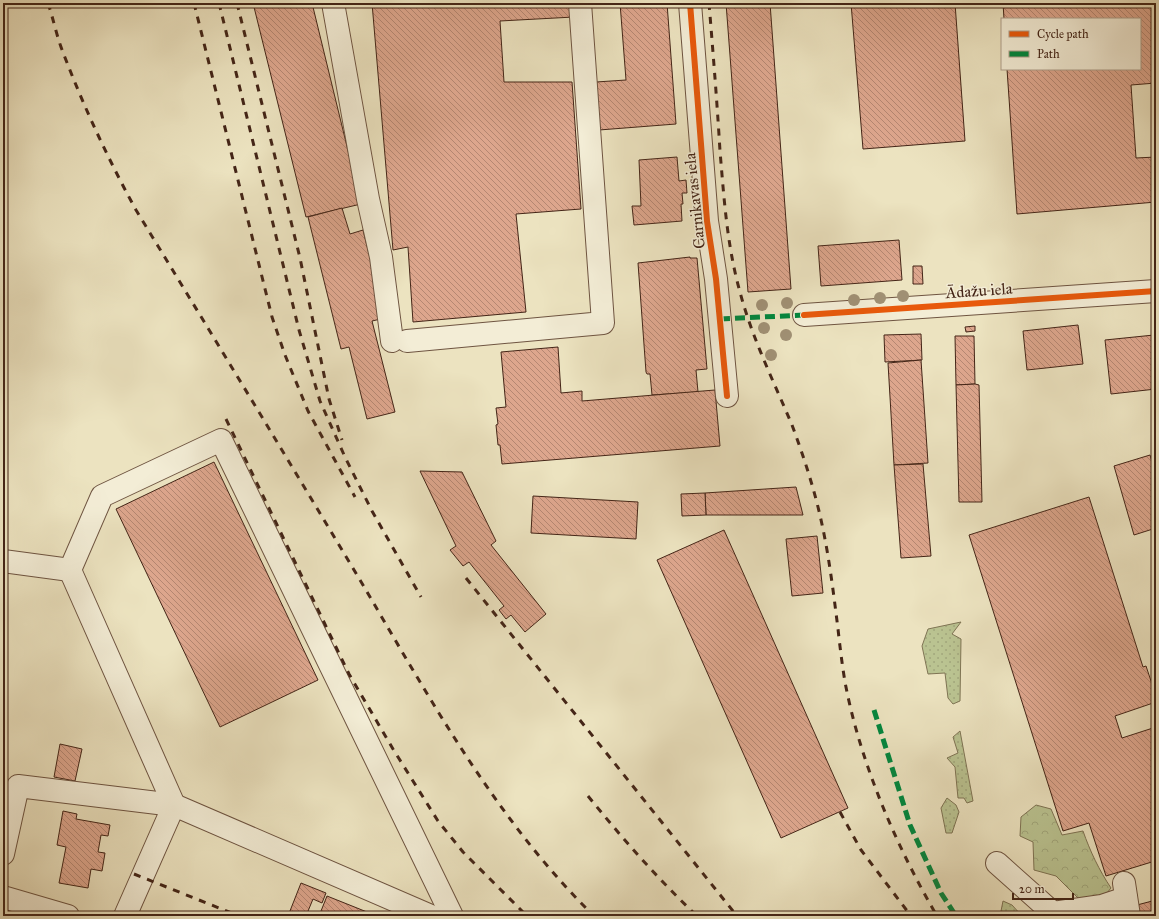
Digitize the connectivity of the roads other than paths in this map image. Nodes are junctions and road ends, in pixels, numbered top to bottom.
1 (333, 3) edge
2 (580, 3) edge
3 (690, 3) edge
4 (1156, 291) edge
5 (804, 314) dead end
6 (727, 396) dead end
7 (3, 561) edge
8 (70, 570) junction
9 (174, 805) junction
10 (3, 854) edge
11 (997, 862) dead end
12 (3, 897) edge
13 (1126, 899) edge
14 (1050, 914) edge
15 (68, 916) edge
16 (125, 916) edge
17 (431, 916) edge
18 (452, 916) edge

1 - 2 street
3 - 6 street, Carnikavas iela
4 - 5 street, Ādažu iela
7 - 8 street
8 - 9 street
8 - 18 street
9 - 10 street
9 - 16 street
9 - 17 street
11 - 14 street
12 - 15 street
13 - 14 street

